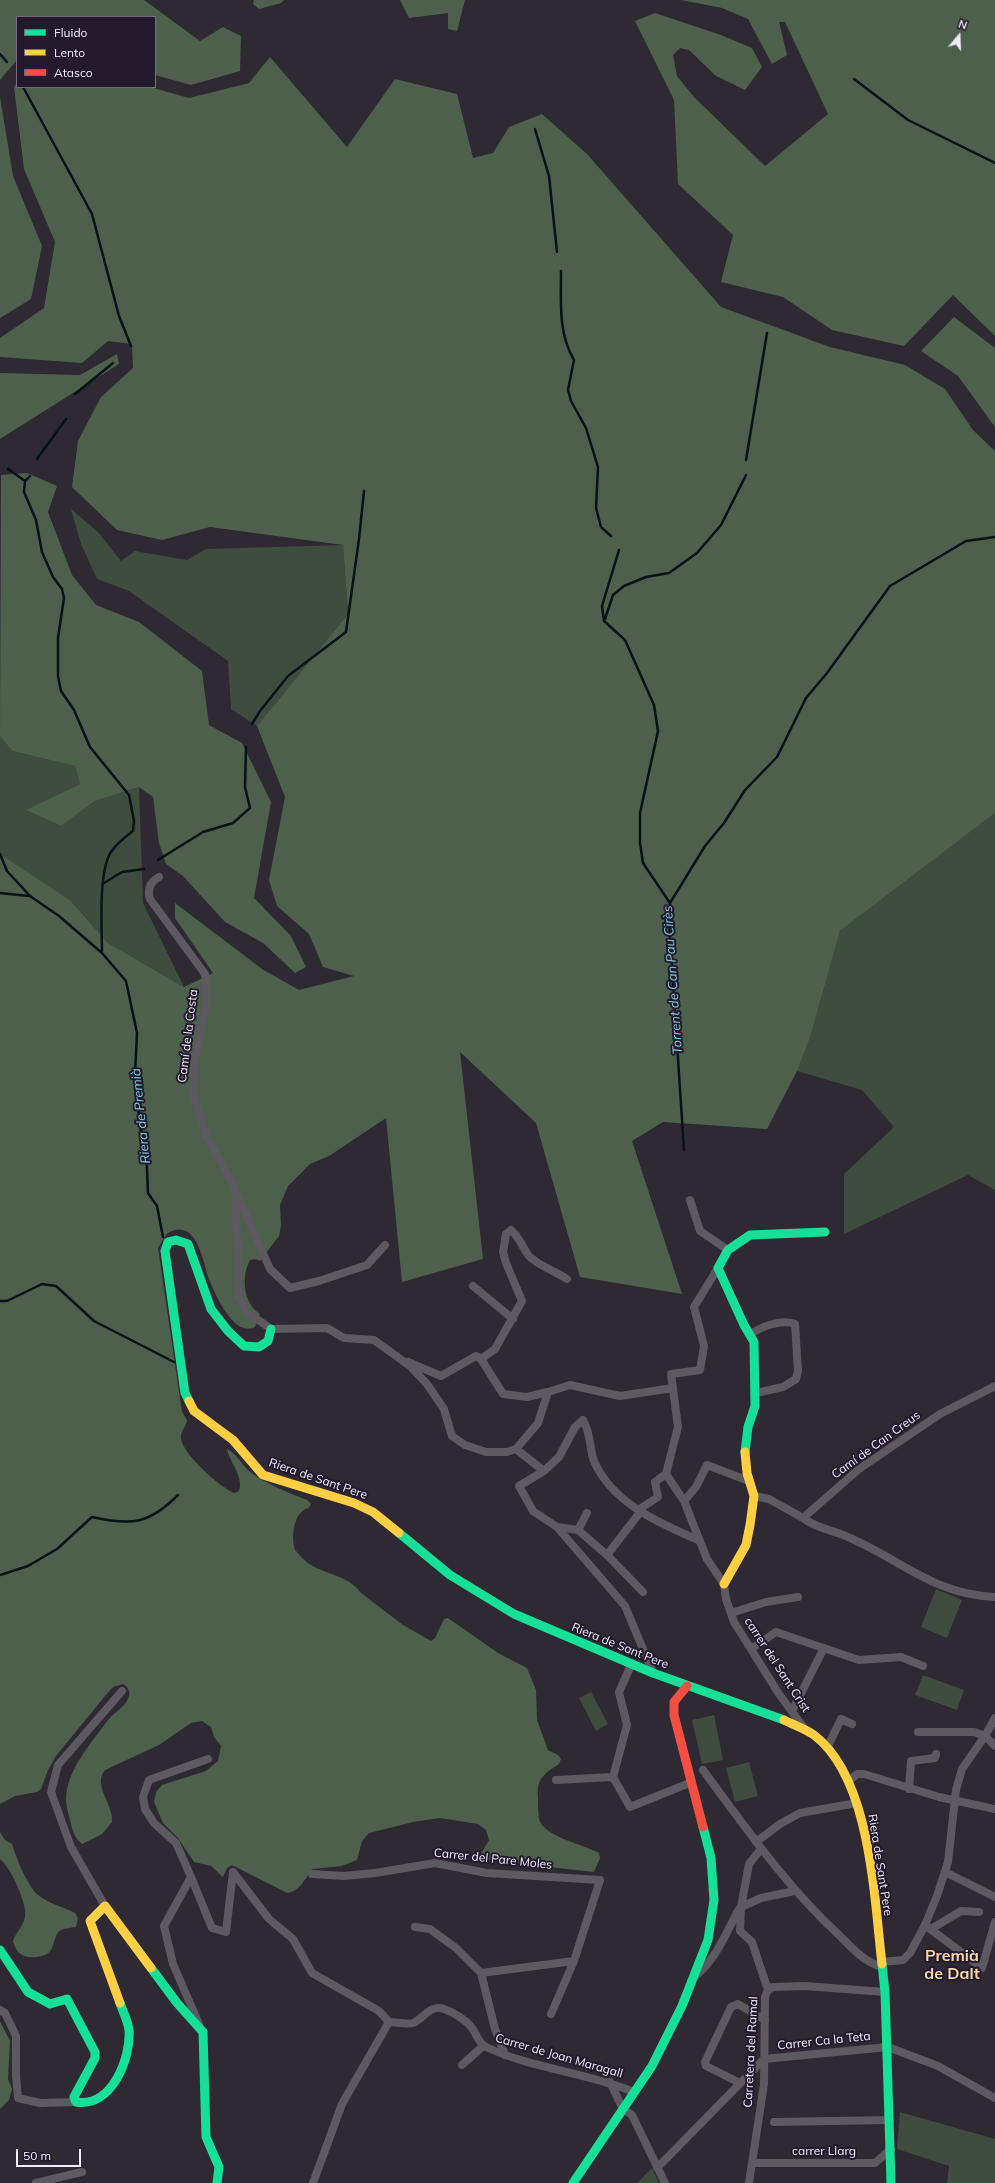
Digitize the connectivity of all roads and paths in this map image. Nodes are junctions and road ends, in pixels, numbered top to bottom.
1 (159, 877) dead end
2 (235, 1188) junction
3 (690, 1200) dead end
4 (825, 1232) dead end
5 (385, 1245) dead end
6 (728, 1250) junction
7 (718, 1268) junction
8 (567, 1279) dead end
9 (473, 1286) dead end
10 (513, 1319) junction
11 (271, 1329) junction
12 (750, 1335) junction
13 (398, 1357) junction
14 (481, 1359) junction
15 (995, 1386) edge
16 (673, 1388) junction
17 (548, 1392) junction
18 (756, 1393) junction
19 (516, 1449) junction
20 (544, 1471) junction
21 (666, 1474) junction
22 (749, 1481) junction
23 (754, 1496) junction
24 (684, 1500) junction
25 (639, 1510) junction
26 (588, 1514) dead end
27 (803, 1518) junction
28 (557, 1527) junction
29 (578, 1530) junction
30 (698, 1540) junction
31 (607, 1555) junction
32 (724, 1584) junction
33 (643, 1592) dead end
34 (798, 1597) dead end
35 (995, 1597) edge
36 (731, 1613) junction
37 (824, 1648) junction
38 (750, 1649) junction
39 (632, 1664) junction
40 (924, 1666) dead end
41 (654, 1672) junction
42 (687, 1686) junction
43 (122, 1691) dead end
44 (792, 1711) junction
45 (995, 1718) edge
46 (852, 1724) dead end
47 (806, 1730) junction
48 (918, 1732) dead end
49 (985, 1736) junction
50 (995, 1746) edge
51 (827, 1748) junction
52 (936, 1754) dead end
53 (208, 1758) dead end
54 (703, 1770) dead end
55 (613, 1777) junction
56 (556, 1780) dead end
57 (849, 1781) junction
58 (692, 1782) junction
59 (909, 1789) junction
60 (955, 1800) junction
61 (857, 1803) junction
62 (995, 1809) edge
63 (756, 1842) junction
64 (761, 1849) junction
65 (945, 1872) junction
66 (312, 1874) dead end
67 (191, 1877) junction
68 (795, 1891) junction
69 (995, 1897) edge
70 (105, 1906) junction
71 (740, 1906) junction
72 (979, 1912) dead end
73 (995, 1922) edge
74 (415, 1927) dead end
75 (928, 1927) junction
76 (0, 1950) edge
77 (574, 1961) junction
78 (882, 1965) junction
79 (480, 1973) junction
80 (693, 1978) junction
81 (768, 1990) junction
82 (885, 1992) junction
83 (0, 2010) edge
84 (551, 2014) dead end
85 (765, 2020) junction
86 (389, 2022) junction
87 (203, 2032) junction
88 (483, 2046) junction
89 (888, 2047) junction
90 (505, 2055) junction
91 (764, 2060) junction
92 (462, 2065) dead end
93 (610, 2082) junction
94 (740, 2083) junction
95 (635, 2091) junction
96 (995, 2098) edge
97 (76, 2102) junction
98 (623, 2109) junction
99 (890, 2120) junction
100 (774, 2122) dead end
101 (891, 2149) junction
102 (753, 2163) junction
103 (657, 2168) junction
104 (82, 2172) dead end
105 (36, 2183) edge
106 (217, 2183) edge
107 (313, 2183) edge
108 (573, 2183) edge
109 (665, 2183) edge
110 (748, 2183) edge
111 (891, 2183) edge

1 - 2 street, Camí de la Costa
2 - 5 street, Camí de la Costa
2 - 11 street, Camí de la Costa
3 - 6 street
4 - 6 street
6 - 7 street
7 - 12 street
7 - 16 street
8 - 10 street
9 - 10 street
10 - 14 street
11 - 13 street
11 - 39 street, Riera de Sant Pere
12 - 18 street
12 - 18 street
13 - 14 street
13 - 19 street
14 - 17 street
15 - 27 street, Camí de Can Creus
16 - 17 street
16 - 21 street
17 - 19 street
18 - 22 street
19 - 20 street
20 - 25 street
20 - 28 street
21 - 24 street, carrer del Sant Crist
21 - 25 street
22 - 23 street
22 - 24 street
23 - 27 street
23 - 32 street
24 - 30 street, carrer del Sant Crist
25 - 30 street
25 - 31 street
26 - 29 street
27 - 35 street
28 - 29 street
28 - 41 street
29 - 31 street
30 - 32 street, carrer del Sant Crist
31 - 33 street
32 - 36 street, carrer del Sant Crist
34 - 36 street
36 - 38 street, carrer del Sant Crist
37 - 38 street
37 - 40 street
37 - 44 street
38 - 44 street, carrer del Sant Crist
39 - 41 street, Riera de Sant Pere
39 - 55 street
41 - 42 street, Riera de Sant Pere
42 - 47 street, Riera de Sant Pere
42 - 58 street
43 - 70 street
44 - 47 street, carrer del Sant Crist
45 - 49 street
46 - 51 street
47 - 51 street, Riera de Sant Pere
48 - 49 street
49 - 50 street
49 - 60 street
51 - 57 street, Riera de Sant Pere
52 - 59 street
53 - 67 street
54 - 63 street
55 - 56 street
55 - 58 street
57 - 59 street
57 - 61 street, Riera de Sant Pere
58 - 80 street
59 - 60 street
60 - 62 street
60 - 65 street
61 - 63 street
61 - 78 street, Riera de Sant Pere
63 - 64 street
64 - 68 street
64 - 71 street
65 - 69 street
65 - 75 street
66 - 77 street, Carrer del Pare Moles
67 - 86 street
67 - 87 street
68 - 71 street
68 - 78 street
70 - 87 street
70 - 97 street
71 - 80 street
71 - 81 street, Carretera del Ramal
72 - 75 street
73 - 75 street
74 - 79 street
75 - 78 street
76 - 97 street
77 - 79 street
77 - 84 street
78 - 82 street, Riera de Sant Pere
79 - 90 street
80 - 95 street
81 - 82 street
81 - 85 street, Carretera del Ramal
82 - 89 street, Riera de Sant Pere
83 - 97 street
85 - 91 street, Carretera del Ramal
85 - 94 street
86 - 88 street, Carrer de Joan Maragall
86 - 107 street
87 - 106 street
88 - 90 street, Carrer de Joan Maragall
88 - 92 street
89 - 91 street, Carrer Ca la Teta
89 - 96 street
89 - 99 street, Riera de Sant Pere
90 - 93 street, Carrer de Joan Maragall
91 - 94 street
91 - 102 street, Carretera del Ramal
93 - 95 street, Carrer de Joan Maragall
93 - 98 street
94 - 103 street
95 - 98 street
98 - 103 street
98 - 108 street
99 - 100 street
99 - 101 street, Riera de Sant Pere
101 - 102 street, carrer Llarg
101 - 111 street, Riera de Sant Pere
102 - 110 street, Carretera del Ramal
103 - 109 street
104 - 105 street

